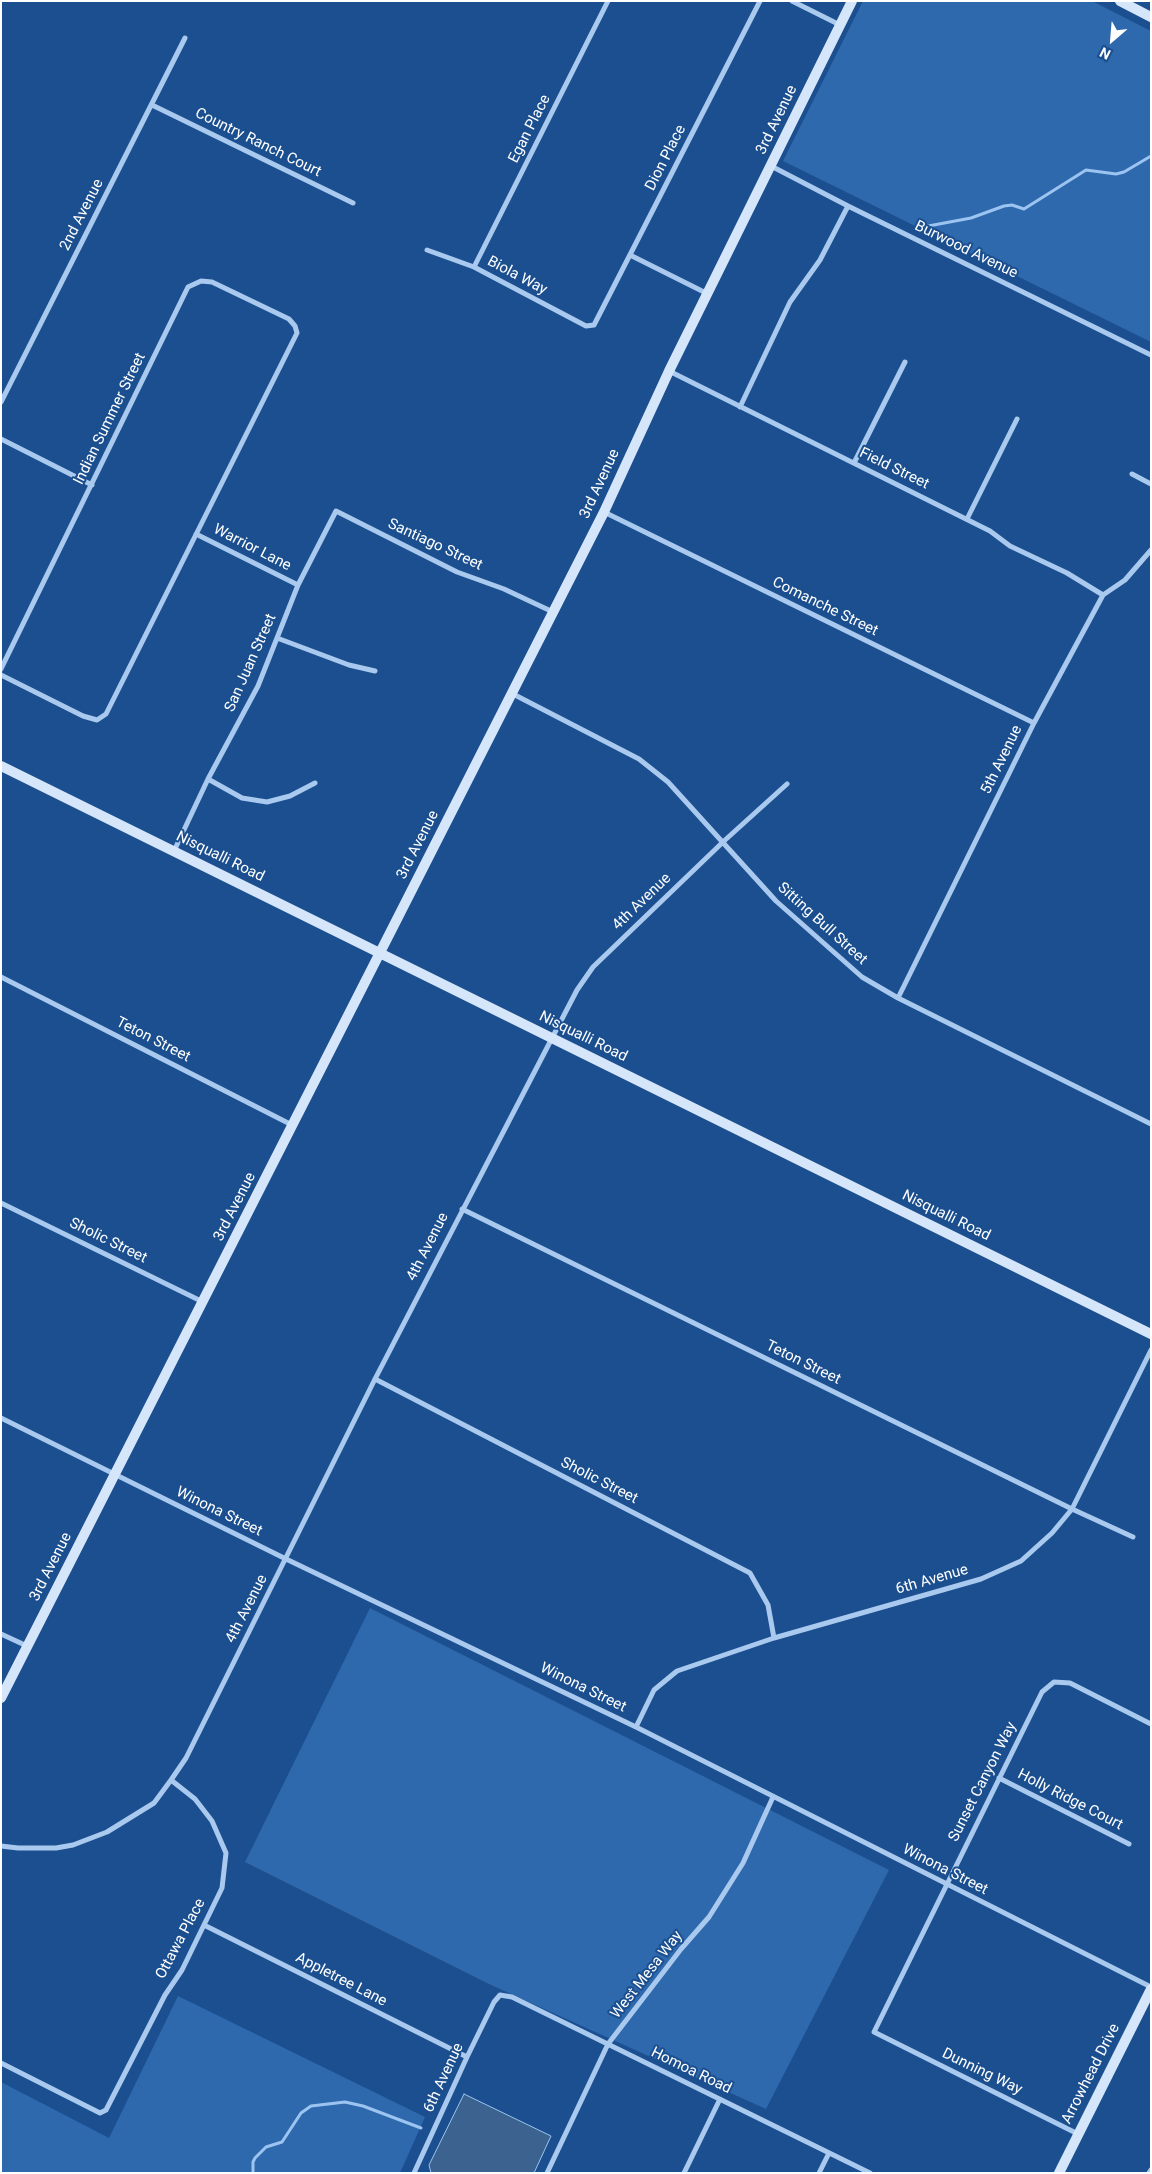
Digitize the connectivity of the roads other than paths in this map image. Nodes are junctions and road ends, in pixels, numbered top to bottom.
1 (608, 1) edge
2 (760, 1) edge
3 (792, 1) edge
4 (852, 1) edge
5 (1120, 1) edge
6 (1151, 17) edge
7 (840, 25) junction
8 (185, 38) dead end
9 (152, 105) junction
10 (771, 166) junction
11 (353, 203) dead end
12 (848, 206) junction
13 (427, 250) dead end
14 (630, 255) junction
15 (474, 267) junction
16 (708, 295) junction
17 (594, 325) joint
18 (1151, 355) edge
19 (905, 362) dead end
20 (670, 371) junction
21 (1, 402) edge
22 (740, 407) junction
23 (1017, 419) dead end
24 (1, 439) edge
25 (854, 463) junction
26 (1132, 474) dead end
27 (1151, 484) edge
28 (92, 485) junction
29 (336, 511) joint
30 (604, 512) junction
31 (967, 519) junction
32 (196, 534) junction
33 (1151, 550) edge
34 (298, 585) junction
35 (1103, 595) junction
36 (553, 612) junction
37 (277, 638) junction
38 (1, 669) edge
39 (375, 671) dead end
40 (1, 675) edge
41 (513, 694) junction
42 (1034, 724) junction
43 (1, 766) edge
44 (208, 779) junction
45 (314, 783) dead end
46 (787, 784) dead end
47 (724, 842) junction
48 (174, 851) junction
49 (380, 953) junction
50 (1, 977) edge
51 (898, 998) junction
52 (552, 1038) junction
53 (1151, 1124) edge
54 (293, 1126) junction
55 (1, 1203) edge
56 (462, 1209) junction
57 (203, 1302) junction
58 (1151, 1334) edge
59 (1151, 1350) edge
60 (375, 1379) junction
61 (1, 1418) edge
62 (116, 1474) junction
63 (1072, 1509) junction
64 (1134, 1537) dead end
65 (286, 1559) junction
66 (1, 1634) edge
67 (774, 1638) junction
68 (27, 1647) junction
69 (1, 1698) edge
70 (1151, 1724) edge
71 (636, 1727) junction
72 (999, 1778) junction
73 (171, 1780) junction
74 (772, 1797) junction
75 (1130, 1844) dead end
76 (1, 1846) edge
77 (946, 1885) junction
78 (204, 1925) junction
79 (1151, 1988) edge
80 (500, 1995) joint
81 (874, 2032) joint
82 (608, 2044) junction
83 (467, 2057) junction
84 (1, 2063) edge
85 (720, 2099) junction
86 (1078, 2134) junction
87 (829, 2153) junction
88 (414, 2173) edge
89 (547, 2173) edge
90 (684, 2173) edge
91 (819, 2173) edge
92 (870, 2173) edge
93 (1059, 2173) edge

1 - 15 street, Egan Place
2 - 14 street, Dion Place
3 - 7 street
4 - 7 street, 3rd Avenue
5 - 6 street
7 - 10 street, 3rd Avenue
8 - 9 street, 2nd Avenue
9 - 11 street, Country Ranch Court
9 - 21 street, 2nd Avenue
10 - 12 street, Burwood Avenue
10 - 16 street, 3rd Avenue
12 - 18 street, Burwood Avenue
12 - 22 street
13 - 15 street, Biola Way
14 - 16 street
14 - 17 street, Dion Place
15 - 17 street, Biola Way
16 - 20 street, 3rd Avenue
19 - 25 street
20 - 22 street, Field Street
20 - 30 street, 3rd Avenue
22 - 25 street, Field Street
23 - 31 street
24 - 28 street
25 - 31 street, Field Street
26 - 27 street
28 - 32 street, Indian Summer Street
28 - 38 street, Indian Summer Street
29 - 34 street, San Juan Street
29 - 36 street, Santiago Street
30 - 36 street, 3rd Avenue
30 - 42 street, Comanche Street
31 - 35 street, Field Street
32 - 34 street, Warrior Lane
32 - 40 street
33 - 35 street, 5th Avenue
34 - 37 street, San Juan Street
35 - 42 street, 5th Avenue
36 - 41 street, 3rd Avenue
37 - 39 street
37 - 44 street, San Juan Street
41 - 47 street, Sitting Bull Street
41 - 49 street, 3rd Avenue
42 - 51 street, 5th Avenue
43 - 48 street, Nisqualli Road
44 - 45 street
44 - 48 street, San Juan Street
46 - 47 street, 4th Avenue
47 - 51 street, Sitting Bull Street
47 - 52 street, 4th Avenue
48 - 49 street, Nisqualli Road
49 - 52 street, Nisqualli Road
49 - 54 street, 3rd Avenue
50 - 54 street, Teton Street
51 - 53 street, Sitting Bull Street
52 - 56 street, 4th Avenue
52 - 58 street, Nisqualli Road
54 - 57 street, 3rd Avenue
55 - 57 street, Sholic Street
56 - 60 street, 4th Avenue
56 - 63 street, Teton Street
57 - 62 street, 3rd Avenue
59 - 63 street, 6th Avenue
60 - 65 street, 4th Avenue
60 - 67 street, Sholic Street
61 - 62 street, Winona Street
62 - 65 street, Winona Street
62 - 68 street, 3rd Avenue
63 - 64 street, Teton Street
63 - 67 street, 6th Avenue
65 - 71 street, Winona Street
65 - 73 street, 4th Avenue
66 - 68 street
67 - 71 street, 6th Avenue
68 - 69 street, 3rd Avenue
70 - 72 street, Sunset Canyon Way
71 - 74 street, Winona Street
72 - 75 street, Holly Ridge Court
72 - 77 street, Sunset Canyon Way
73 - 76 street, 4th Avenue
73 - 78 street, Ottawa Place
74 - 77 street, Winona Street
74 - 82 street, West Mesa Way
77 - 79 street, Winona Street
77 - 81 street, Sunset Canyon Way
78 - 83 street, Appletree Lane
78 - 84 street, Ottawa Place
79 - 86 street, Arrowhead Drive
80 - 82 street, Homoa Road
80 - 83 street, 6th Avenue
81 - 86 street, Dunning Way
82 - 85 street, Homoa Road
82 - 89 street, West Mesa Way
83 - 88 street, 6th Avenue
85 - 87 street, Homoa Road
85 - 90 street
86 - 93 street, Arrowhead Drive
87 - 91 street
87 - 92 street, Homoa Road

